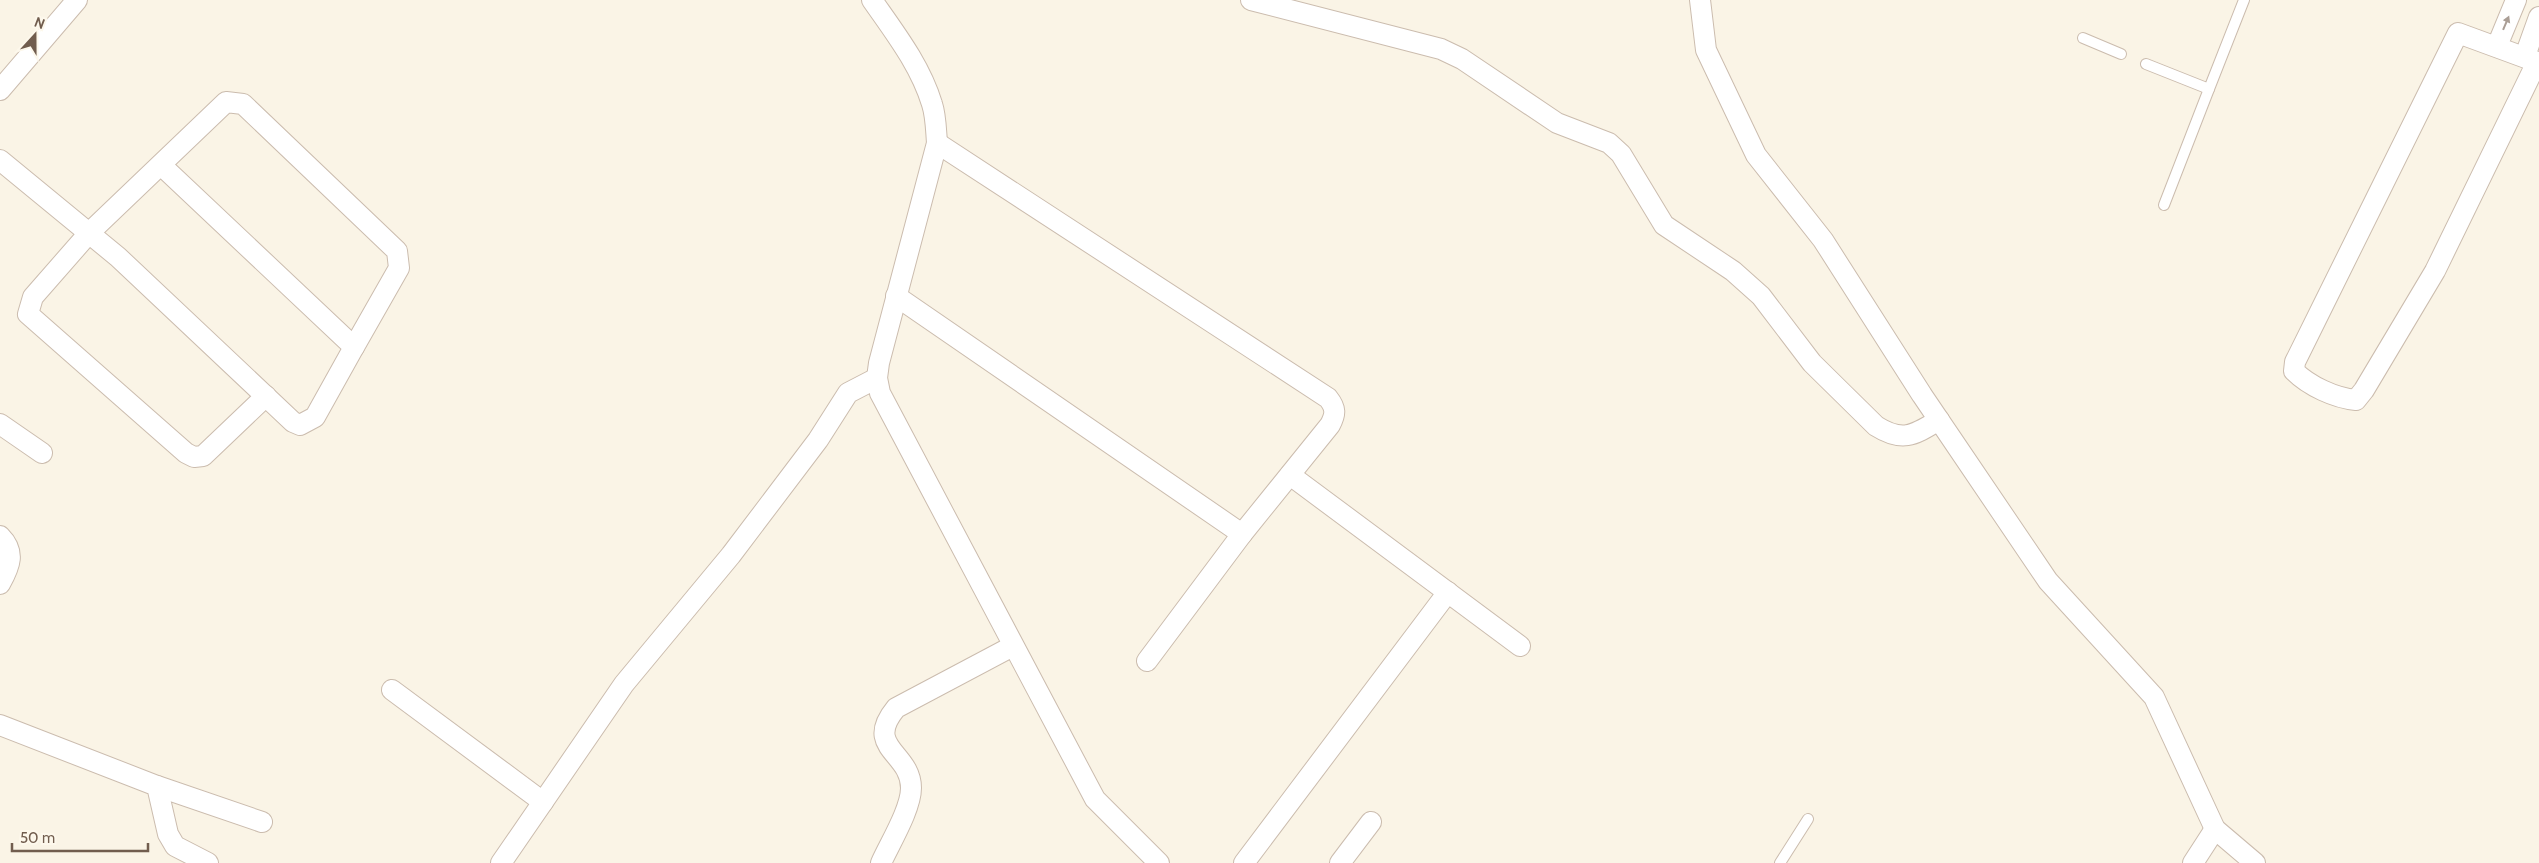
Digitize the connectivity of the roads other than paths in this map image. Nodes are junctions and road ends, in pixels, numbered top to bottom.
1 (77, 0) edge
2 (872, 0) edge
3 (1251, 0) edge
4 (1700, 0) edge
5 (2244, 0) edge
6 (2516, 0) edge
7 (2539, 17) edge
8 (2083, 38) dead end
9 (2497, 46) junction
10 (2121, 54) dead end
11 (2525, 56) junction
12 (2146, 64) dead end
13 (2209, 89) junction
14 (0, 90) edge
15 (937, 143) junction
16 (0, 160) edge
17 (161, 165) junction
18 (2164, 205) dead end
19 (89, 233) junction
20 (896, 296) junction
21 (354, 347) junction
22 (876, 378) junction
23 (266, 396) junction
24 (1939, 420) junction
25 (0, 424) edge
26 (42, 453) dead end
27 (1290, 475) junction
28 (1242, 534) junction
29 (0, 536) edge
30 (0, 584) edge
31 (1448, 592) junction
32 (1013, 646) junction
33 (1520, 646) dead end
34 (1147, 661) dead end
35 (392, 690) dead end
36 (0, 724) edge
37 (157, 786) junction
38 (542, 802) junction
39 (1808, 819) dead end
40 (262, 822) dead end
41 (1371, 822) dead end
42 (2215, 829) junction
43 (208, 863) edge
44 (501, 863) edge
45 (881, 863) edge
46 (1159, 863) edge
47 (1244, 863) edge
48 (1340, 863) edge
49 (1780, 863) edge
50 (2193, 863) edge
51 (2255, 863) edge

1 - 14 street
2 - 15 street
3 - 24 street
4 - 24 street
5 - 13 lane
9 -> 6 street
7 - 11 street
8 - 10 lane
9 - 11 street
9 - 11 street
12 - 13 lane
13 - 18 lane
15 - 20 street
15 - 27 street
16 - 19 street
17 - 19 street
17 - 21 street
17 - 21 street
19 - 23 street
19 - 23 street
20 - 22 street
20 - 28 street
21 - 23 street
22 - 32 street
22 - 38 street
24 - 42 street
25 - 26 street
27 - 28 street
27 - 31 street
28 - 34 street
29 - 30 street
31 - 33 street
31 - 47 street
32 - 45 street
32 - 46 street
35 - 38 street
36 - 37 street
37 - 40 street
37 - 43 street
38 - 44 street
39 - 49 lane
41 - 48 street
42 - 50 street
42 - 51 street

